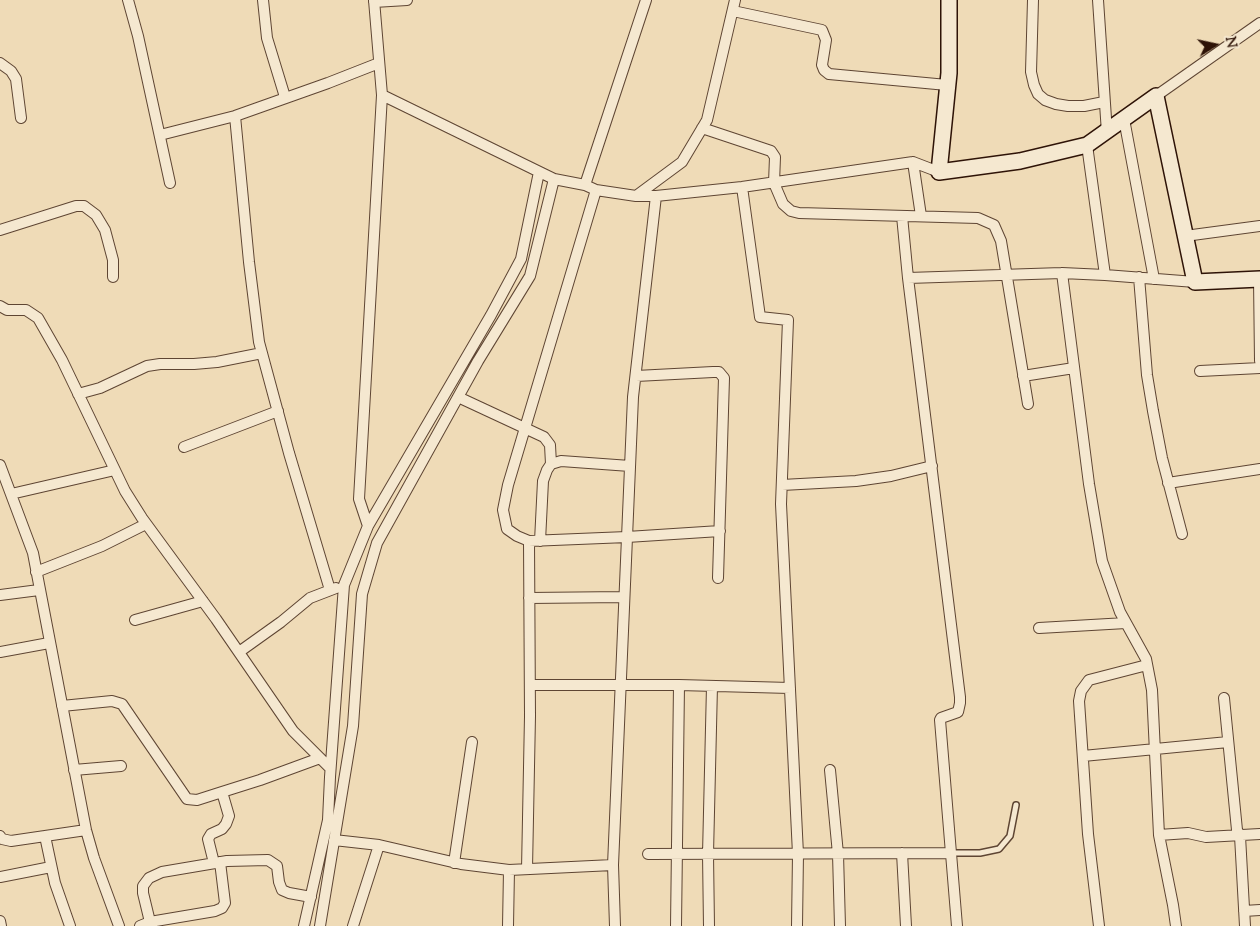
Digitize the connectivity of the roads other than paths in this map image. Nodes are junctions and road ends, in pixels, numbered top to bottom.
1 (128, 0) edge
2 (263, 0) edge
3 (407, 0) edge
4 (646, 0) edge
5 (735, 0) edge
6 (949, 0) edge
7 (1033, 0) edge
8 (1098, 0) edge
9 (374, 1) edge
10 (733, 11) junction
11 (1260, 23) edge
12 (379, 63) junction
13 (0, 64) edge
14 (947, 86) junction
15 (382, 95) junction
16 (1156, 96) junction
17 (285, 97) junction
18 (1104, 102) junction
19 (235, 116) junction
20 (21, 118) dead end
21 (1124, 119) junction
22 (702, 128) junction
23 (1106, 133) junction
24 (160, 135) junction
25 (1087, 145) junction
26 (913, 162) junction
27 (540, 172) junction
28 (939, 172) junction
29 (554, 179) junction
30 (170, 183) dead end
31 (774, 183) junction
32 (585, 185) junction
33 (742, 187) junction
34 (596, 190) junction
35 (636, 196) junction
36 (656, 196) junction
37 (902, 216) junction
38 (920, 216) junction
39 (1260, 226) edge
40 (0, 230) edge
41 (1185, 236) junction
42 (1062, 273) junction
43 (1007, 275) junction
44 (1105, 275) junction
45 (114, 277) dead end
46 (908, 278) junction
47 (1139, 278) junction
48 (1154, 279) junction
49 (1259, 279) edge
50 (1195, 282) junction
51 (0, 306) edge
52 (262, 353) junction
53 (1260, 361) edge
54 (1074, 368) junction
55 (1260, 368) edge
56 (1200, 371) dead end
57 (636, 376) junction
58 (1023, 376) junction
59 (78, 394) junction
60 (458, 397) junction
61 (1028, 404) dead end
62 (278, 411) junction
63 (525, 427) junction
64 (184, 447) dead end
65 (551, 464) junction
66 (0, 465) edge
67 (630, 466) junction
68 (932, 466) junction
69 (1260, 469) edge
70 (115, 470) junction
71 (3, 482) edge
72 (1168, 483) junction
73 (782, 485) junction
74 (11, 494) junction
75 (146, 524) junction
76 (368, 526) junction
77 (720, 531) junction
78 (1182, 534) dead end
79 (627, 538) junction
80 (529, 541) junction
81 (540, 541) junction
82 (36, 572) junction
83 (718, 578) dead end
84 (344, 585) junction
85 (39, 590) junction
86 (330, 590) junction
87 (0, 595) edge
88 (624, 597) junction
89 (529, 598) junction
90 (203, 601) junction
91 (135, 620) dead end
92 (1126, 623) junction
93 (1039, 628) dead end
94 (49, 643) junction
95 (0, 652) edge
96 (239, 652) junction
97 (1147, 665) junction
98 (530, 685) junction
99 (679, 685) junction
100 (621, 686) junction
101 (712, 686) junction
102 (790, 688) junction
103 (1224, 698) dead end
104 (62, 706) junction
105 (472, 742) dead end
106 (1228, 742) junction
107 (1154, 750) junction
108 (1083, 756) junction
109 (320, 758) junction
110 (121, 766) dead end
111 (330, 768) junction
112 (74, 770) junction
113 (830, 770) dead end
114 (222, 792) junction
115 (1016, 805) dead end
116 (86, 830) junction
117 (1260, 834) edge
118 (0, 836) edge
119 (45, 836) junction
120 (1160, 836) junction
121 (1240, 836) junction
122 (334, 840) junction
123 (379, 845) junction
124 (952, 853) junction
125 (648, 854) dead end
126 (677, 854) junction
127 (708, 854) junction
128 (798, 854) junction
129 (838, 854) junction
130 (902, 854) junction
131 (217, 862) junction
132 (454, 863) junction
133 (613, 865) junction
134 (51, 867) junction
135 (527, 869) junction
136 (509, 870) junction
137 (0, 877) edge
138 (311, 897) junction
139 (1260, 910) edge
140 (1244, 911) junction
141 (0, 921) edge
142 (150, 922) junction
143 (1, 926) edge
144 (70, 926) edge
145 (119, 926) edge
146 (140, 926) edge
147 (304, 926) edge
148 (320, 926) edge
149 (353, 926) edge
150 (508, 926) edge
151 (614, 926) edge
152 (676, 926) edge
153 (709, 926) edge
154 (796, 926) edge
155 (840, 926) edge
156 (906, 926) edge
157 (957, 926) edge
158 (1099, 926) edge
159 (1176, 926) edge
160 (1245, 926) edge

1 - 24 street
2 - 17 street
3 - 9 street
4 - 32 street
5 - 10 street
6 - 14 main road
7 - 18 street
8 - 18 street
9 - 12 street
10 - 14 street
10 - 22 street
11 - 16 street
12 - 15 street
12 - 17 street
13 - 20 street
14 - 28 main road
15 - 27 street
15 - 76 street
16 - 21 main road
16 - 41 main road
17 - 19 street
18 - 23 street
19 - 24 street
19 - 52 street
21 - 23 main road
21 - 48 street
22 - 31 street
22 - 35 street
23 - 25 main road
24 - 30 street
25 - 28 main road
25 - 44 street
26 - 28 street
26 - 31 street
26 - 38 street
27 - 29 street
27 - 76 street
29 - 32 street
29 - 60 street
31 - 33 street
31 - 37 street
32 - 34 street
33 - 36 street
33 - 73 street
34 - 35 street
34 - 63 street
35 - 36 street
36 - 57 street
37 - 38 street
37 - 46 street
38 - 43 street
39 - 41 street
40 - 45 street
41 - 50 main road
42 - 43 street
42 - 44 street
42 - 54 street
43 - 46 street
43 - 58 street
44 - 47 street
46 - 68 street
47 - 48 street
47 - 72 street
48 - 50 street
49 - 50 main road
49 - 53 street
51 - 59 street
52 - 59 street
52 - 62 street
54 - 58 street
54 - 92 street
55 - 56 street
57 - 67 street
57 - 77 street
58 - 61 street
59 - 70 street
60 - 63 street
60 - 122 street
62 - 64 street
62 - 86 street
63 - 65 street
63 - 80 street
65 - 67 street
65 - 81 street
66 - 71 street
67 - 79 street
68 - 73 street
68 - 124 street
69 - 72 street
70 - 74 street
70 - 75 street
71 - 74 street
72 - 78 street
73 - 102 street
74 - 82 street
75 - 82 street
75 - 90 street
76 - 84 street
77 - 79 street
77 - 83 street
79 - 81 street
79 - 88 street
80 - 81 street
80 - 89 street
82 - 85 street
84 - 86 street
84 - 111 street
85 - 87 street
85 - 94 street
86 - 96 street
88 - 89 street
88 - 100 street
89 - 98 street
90 - 91 street
90 - 96 street
92 - 93 street
92 - 97 street
94 - 95 street
94 - 104 street
96 - 109 street
97 - 107 street
97 - 108 street
98 - 100 street
98 - 135 street
99 - 100 street
99 - 101 street
99 - 126 street
100 - 133 street
101 - 102 street
101 - 127 street
102 - 128 street
103 - 106 street
104 - 112 street
104 - 114 street
105 - 132 street
106 - 107 street
106 - 121 street
107 - 108 street
107 - 120 street
108 - 158 street
109 - 111 street
109 - 114 street
110 - 112 street
111 - 138 street
112 - 116 street
113 - 129 street
114 - 131 street
115 - 124 lane
116 - 119 street
116 - 145 street
117 - 121 street
118 - 119 street
119 - 134 street
120 - 121 street
120 - 159 street
121 - 140 street
122 - 123 street
122 - 148 street
123 - 132 street
123 - 149 street
124 - 130 street
124 - 157 street
125 - 126 street
126 - 127 street
126 - 152 street
127 - 128 street
127 - 153 street
128 - 129 street
128 - 154 street
129 - 130 street
129 - 155 street
130 - 156 street
131 - 138 street
131 - 142 street
131 - 142 street
132 - 136 street
133 - 135 street
133 - 151 street
134 - 137 street
134 - 144 street
135 - 136 street
136 - 150 street
138 - 147 street
139 - 140 street
140 - 160 street
141 - 143 street
142 - 146 street

